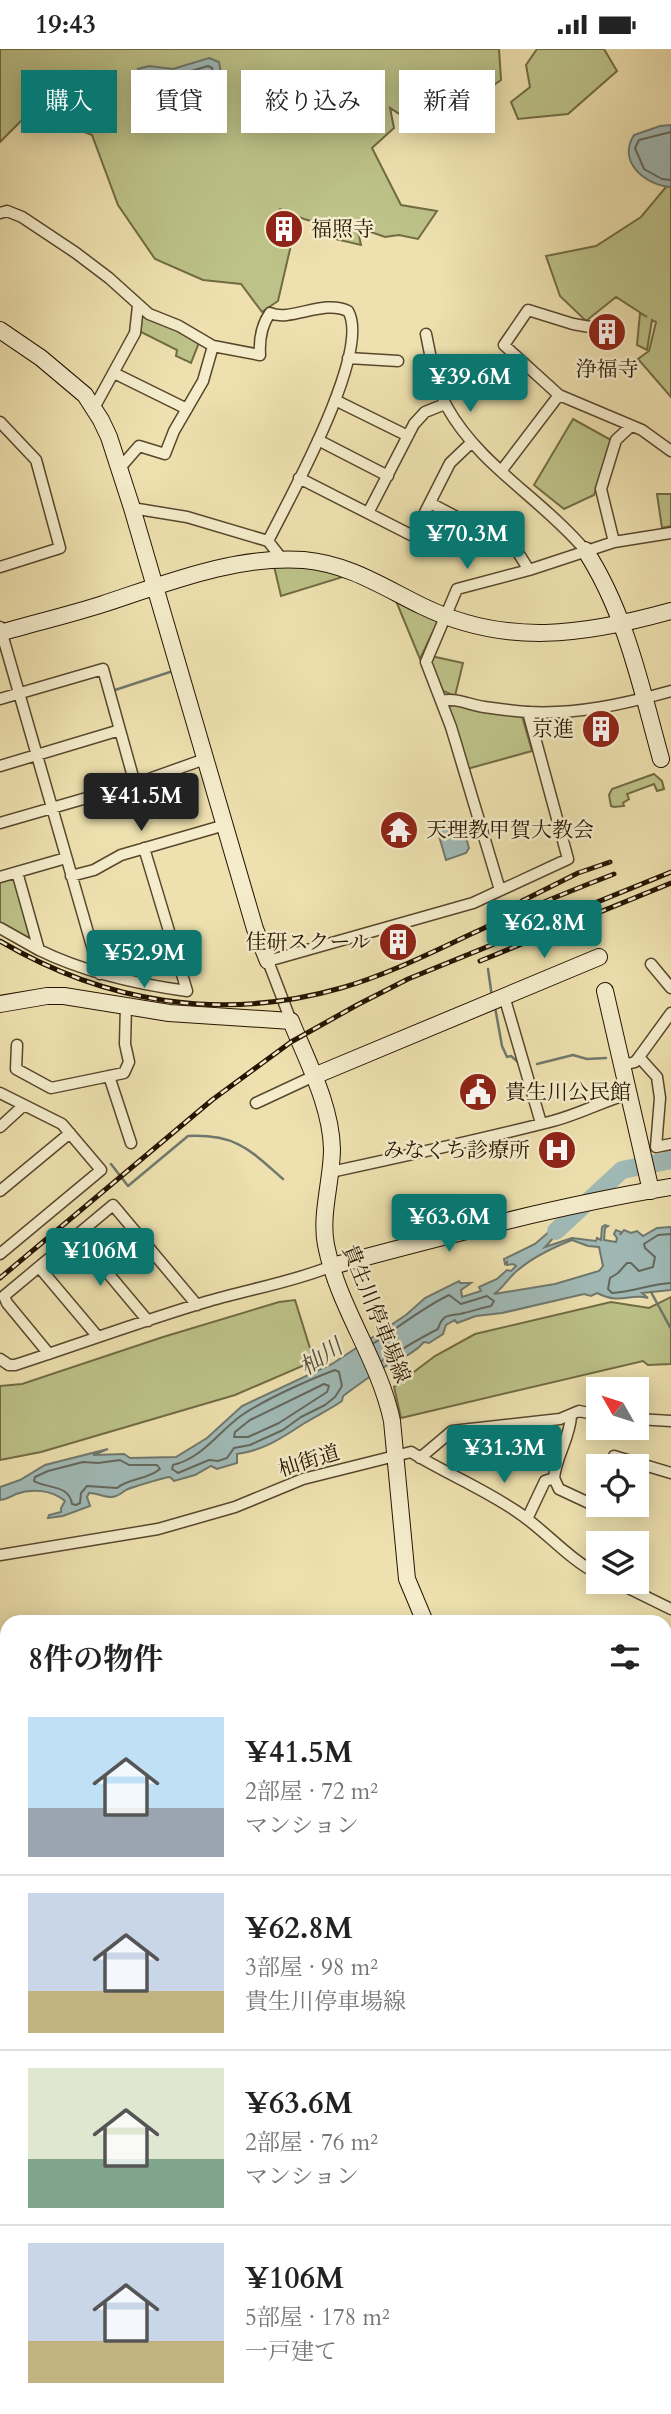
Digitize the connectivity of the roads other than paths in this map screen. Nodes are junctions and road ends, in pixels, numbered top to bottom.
1 (0, 213) edge
2 (138, 306) junction
3 (590, 327) dead end
4 (0, 330) edge
5 (426, 334) dead end
6 (213, 346) junction
7 (348, 358) junction
8 (398, 361) dead end
9 (114, 373) junction
10 (559, 395) junction
11 (335, 400) junction
12 (445, 404) junction
13 (94, 408) junction
14 (187, 409) junction
15 (0, 422) edge
16 (631, 426) junction
17 (408, 436) junction
18 (318, 440) junction
19 (472, 442) junction
20 (671, 451) edge
21 (119, 469) junction
22 (502, 470) junction
23 (388, 476) junction
24 (299, 478) junction
25 (430, 503) junction
26 (132, 508) junction
27 (368, 513) junction
28 (671, 533) edge
29 (268, 541) junction
30 (614, 542) junction
31 (585, 550) junction
32 (282, 559) junction
33 (0, 567) edge
34 (529, 570) junction
35 (155, 587) junction
36 (671, 611) edge
37 (445, 617) junction
38 (624, 624) junction
39 (1, 630) edge
40 (671, 691) edge
41 (19, 694) junction
42 (644, 698) junction
43 (0, 699) edge
44 (442, 701) junction
45 (527, 712) junction
46 (120, 730) junction
47 (35, 755) junction
48 (205, 759) junction
49 (661, 759) dead end
50 (0, 766) edge
51 (135, 784) junction
52 (52, 808) junction
53 (0, 823) edge
54 (225, 825) junction
55 (144, 848) junction
56 (65, 857) junction
57 (17, 872) junction
58 (0, 877) edge
59 (71, 877) junction
60 (500, 890) junction
61 (0, 928) edge
62 (39, 950) junction
63 (599, 957) dead end
64 (268, 961) junction
65 (651, 964) dead end
66 (100, 974) junction
67 (671, 988) edge
68 (605, 991) dead end
69 (504, 996) junction
70 (0, 1005) edge
71 (126, 1006) junction
72 (671, 1013) edge
73 (291, 1021) junction
74 (17, 1045) dead end
75 (639, 1058) junction
76 (623, 1065) junction
77 (110, 1076) junction
78 (314, 1076) junction
79 (0, 1094) edge
80 (629, 1094) junction
81 (666, 1098) edge
82 (256, 1103) dead end
83 (24, 1105) junction
84 (541, 1123) junction
85 (0, 1127) edge
86 (70, 1133) junction
87 (131, 1143) dead end
88 (671, 1144) edge
89 (331, 1172) junction
90 (671, 1187) edge
91 (0, 1191) edge
92 (651, 1191) junction
93 (76, 1235) junction
94 (0, 1254) edge
95 (39, 1267) junction
96 (334, 1271) junction
97 (197, 1305) junction
98 (148, 1321) junction
99 (98, 1337) junction
100 (49, 1354) junction
101 (0, 1359) edge
102 (586, 1412) edge
103 (571, 1416) junction
104 (649, 1420) edge
105 (671, 1421) edge
106 (395, 1456) junction
107 (420, 1458) junction
108 (649, 1466) edge
109 (671, 1473) edge
110 (554, 1478) junction
111 (586, 1502) edge
112 (527, 1519) junction
113 (0, 1555) edge
114 (586, 1566) edge
115 (640, 1594) edge
116 (671, 1609) edge
117 (422, 1615) edge

1 - 2 street
2 - 6 street
2 - 9 street
3 - 10 street
4 - 13 street
5 - 12 street
6 - 7 street
6 - 14 street
7 - 8 street
7 - 11 street
9 - 13 street
9 - 14 street
10 - 16 street
10 - 22 street
11 - 17 street
11 - 18 street
12 - 17 street
12 - 19 street
13 - 21 street
14 - 21 street
15 - 33 street
16 - 20 street
16 - 30 street
17 - 23 street
18 - 23 street
18 - 24 street
19 - 22 street
19 - 25 street
21 - 26 street
22 - 31 street
23 - 27 street
24 - 27 street
24 - 29 street
25 - 27 street
25 - 34 street
26 - 29 street
26 - 35 street
28 - 30 street
29 - 32 street
30 - 31 street
31 - 34 street
31 - 38 street
32 - 35 street
32 - 37 street
34 - 37 street
35 - 39 street
35 - 48 street
36 - 38 street
37 - 38 street
37 - 44 street
38 - 42 street
39 - 41 street
40 - 42 street
41 - 43 street
41 - 46 street
41 - 47 street
42 - 45 street
42 - 49 street
44 - 45 street
44 - 60 street
45 - 60 street
46 - 47 street
46 - 51 street
47 - 50 street
47 - 52 street
48 - 51 street
48 - 54 street
51 - 52 street
52 - 53 street
52 - 56 street
54 - 55 street
54 - 64 street
55 - 59 street
55 - 66 street
56 - 57 street
56 - 59 street
57 - 58 street
57 - 62 street
59 - 66 street
60 - 64 street
61 - 62 street
62 - 66 street
63 - 69 street
64 - 73 street
65 - 67 street
68 - 76 street
69 - 78 street
69 - 84 street
70 - 71 street
71 - 73 street
71 - 77 street
72 - 75 street
73 - 78 street, 貴生川停車場線
74 - 77 street
75 - 76 street
75 - 81 street
76 - 80 street
77 - 87 street
78 - 82 street
78 - 89 street, 貴生川停車場線
79 - 83 street
80 - 84 street
80 - 92 street
81 - 88 street
83 - 85 street
83 - 86 street
84 - 89 street
86 - 91 street
86 - 94 street
89 - 96 street, 貴生川停車場線
90 - 92 street
92 - 96 street
93 - 95 street
93 - 97 street
93 - 98 street
95 - 99 street
95 - 100 street
96 - 97 street
96 - 106 street, 貴生川停車場線
97 - 98 street
98 - 99 street
99 - 100 street
100 - 101 street
102 - 103 street
103 - 107 street
103 - 110 street
104 - 105 street
106 - 107 street, 杣街道
106 - 113 street, 杣街道
106 - 117 street, 貴生川停車場線
107 - 112 street, 杣街道
108 - 109 street
110 - 111 street
110 - 112 street
112 - 114 street, 杣街道
115 - 116 street

